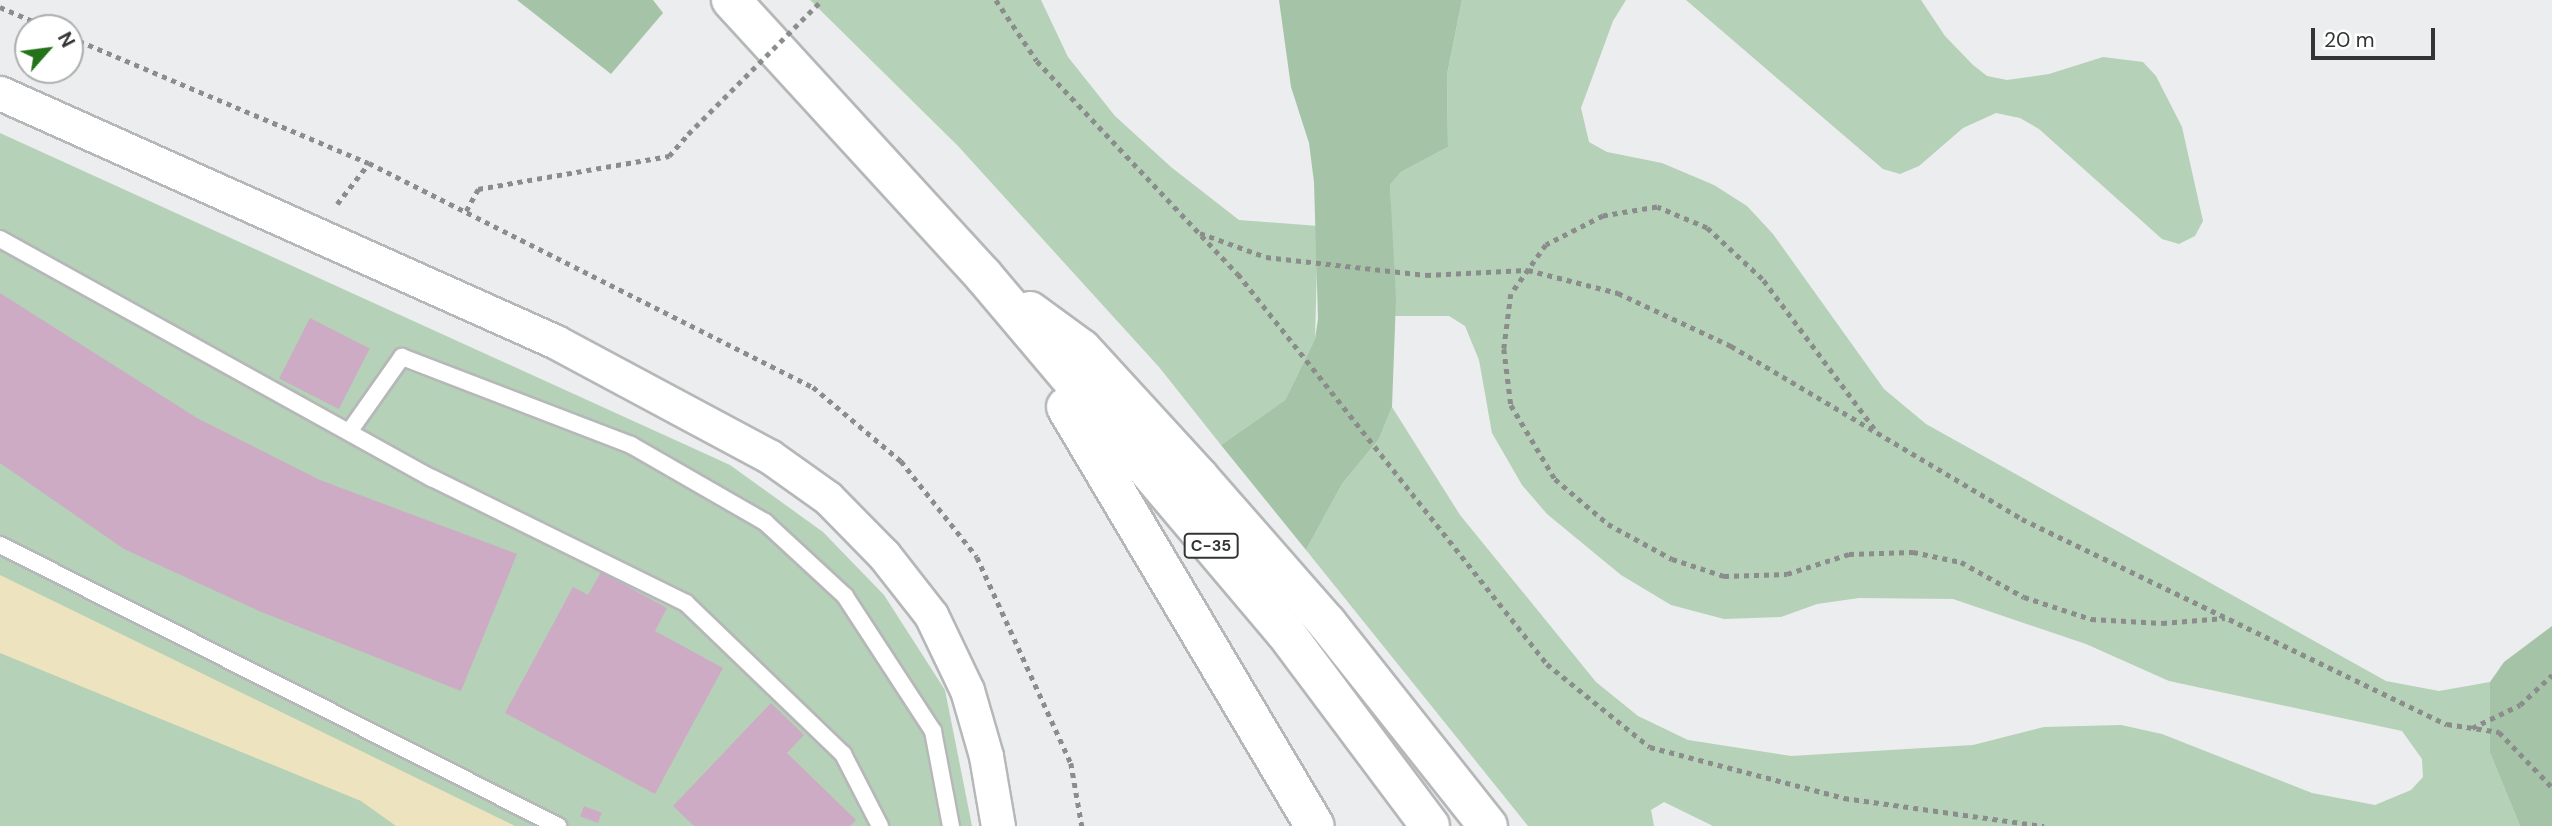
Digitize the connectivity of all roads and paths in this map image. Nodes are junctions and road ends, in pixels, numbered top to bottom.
1 (731, 0) edge
2 (822, 0) edge
3 (996, 0) edge
4 (0, 7) edge
5 (17, 14) edge
6 (0, 93) edge
7 (369, 163) dead end
8 (331, 211) dead end
9 (466, 211) dead end
10 (1200, 233) junction
11 (0, 239) edge
12 (1528, 270) junction
13 (983, 275) junction
14 (349, 432) junction
15 (1876, 432) junction
16 (0, 545) edge
17 (2226, 618) junction
18 (2552, 675) edge
19 (2472, 728) junction
20 (2552, 787) edge
21 (558, 826) edge
22 (880, 826) edge
23 (951, 826) edge
24 (998, 826) edge
25 (1315, 826) edge
26 (1430, 826) edge
27 (1488, 826) edge
28 (2044, 826) edge

1 - 13 highway, C-35
2 - 9 path, bridge
3 - 10 path
4 - 5 path
6 - 24 street
7 - 8 path
10 - 12 path
10 - 28 path
11 - 14 lane
12 - 15 path
12 - 15 path
12 - 17 path
13 - 25 highway
13 - 26 highway, C-35
13 - 27 highway
14 - 22 lane
14 - 23 lane
15 - 17 path
16 - 21 lane
17 - 19 path
18 - 19 path
19 - 20 path

